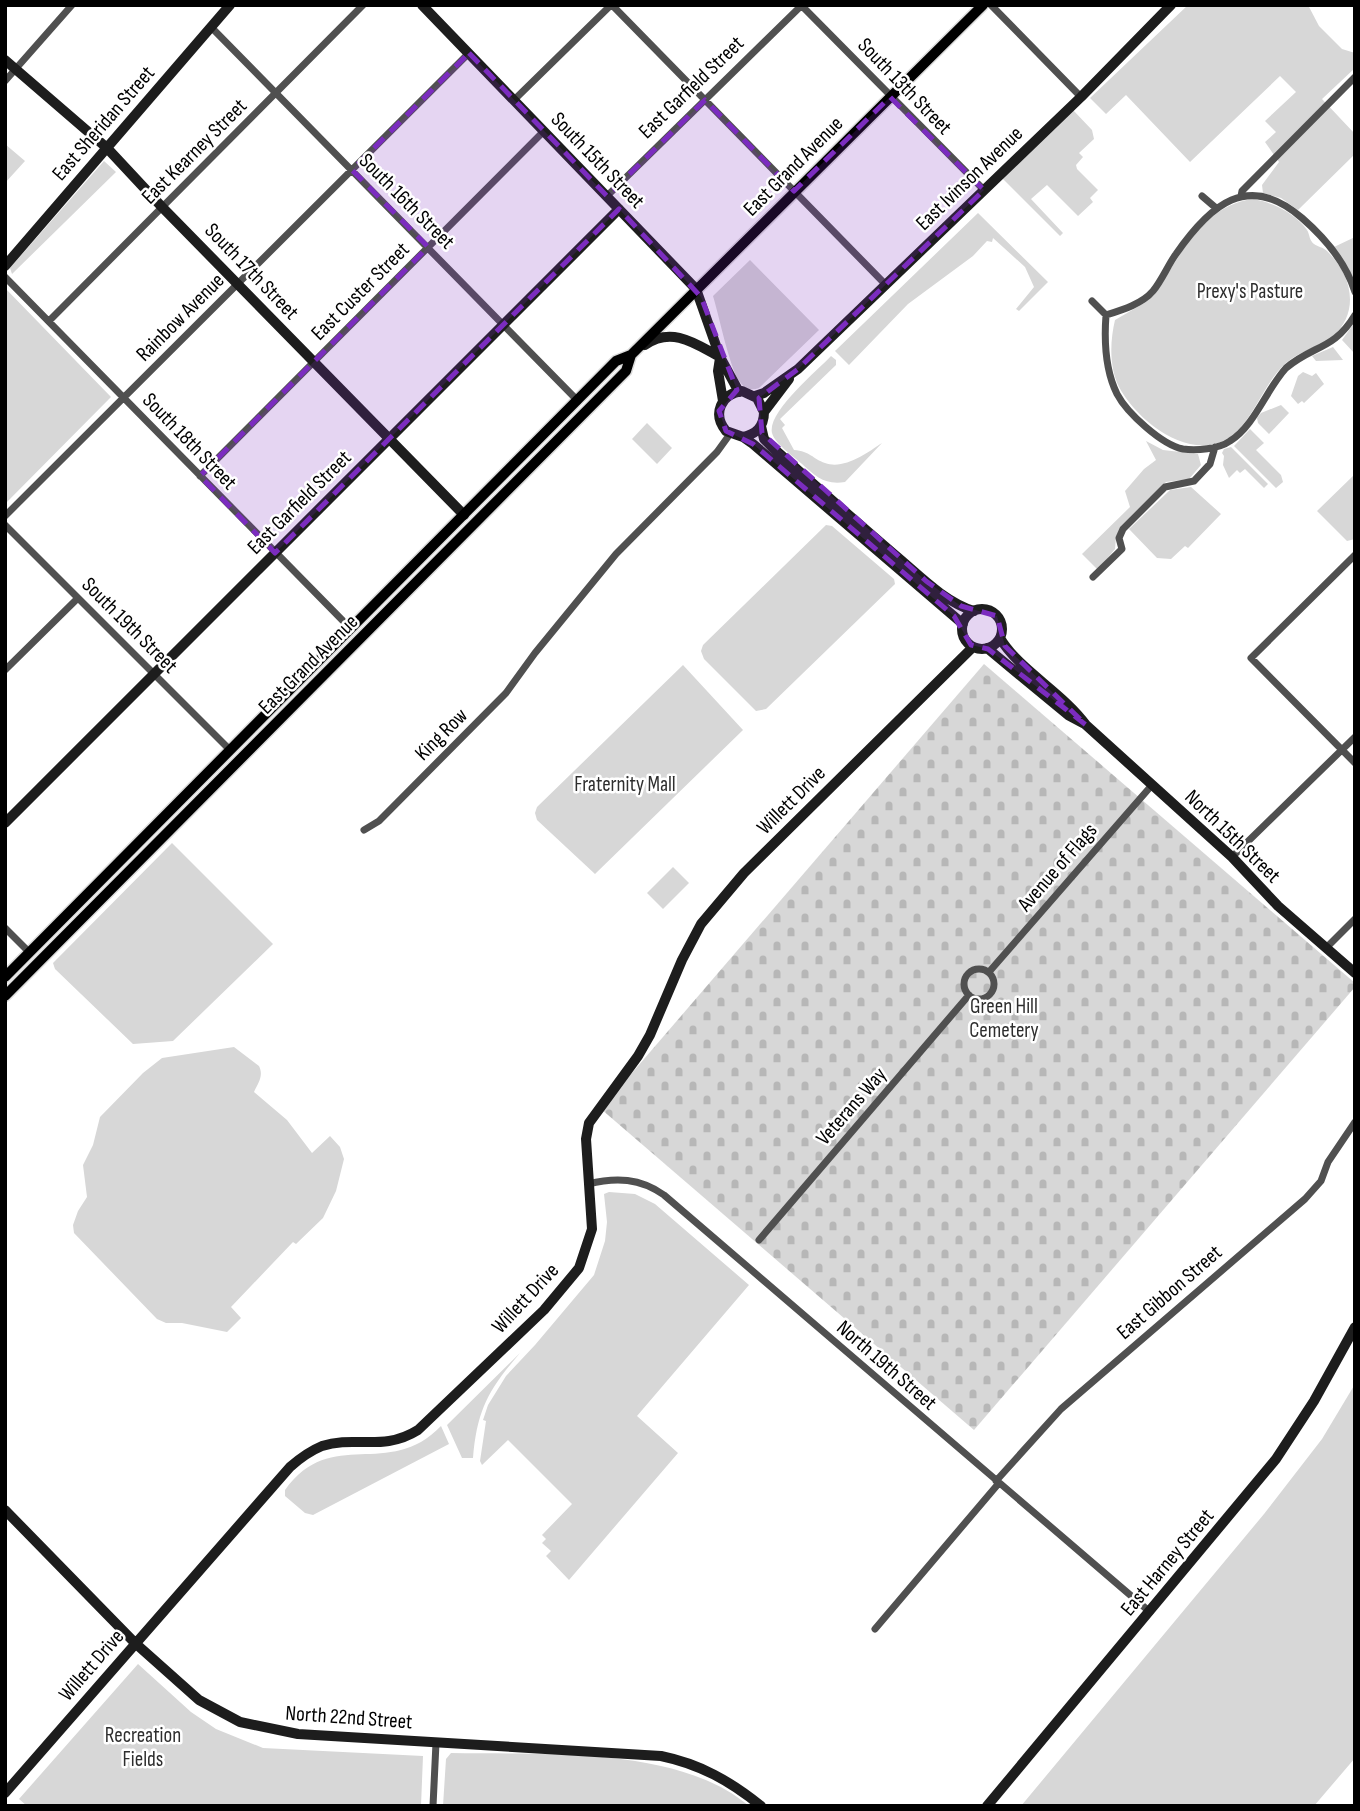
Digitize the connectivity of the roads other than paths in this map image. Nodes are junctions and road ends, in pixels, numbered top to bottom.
1 (72, 5) edge
2 (230, 5) edge
3 (363, 5) edge
4 (612, 5) edge
5 (802, 5) edge
6 (984, 5) edge
7 (991, 5) edge
8 (1171, 5) edge
9 (425, 6) edge
10 (211, 27) junction
11 (468, 54) junction
12 (5, 60) edge
13 (16, 69) junction
14 (1355, 77) edge
15 (5, 81) edge
16 (276, 93) junction
17 (890, 97) junction
18 (1081, 97) junction
19 (514, 100) junction
20 (705, 100) junction
21 (544, 131) junction
22 (107, 148) junction
23 (352, 170) junction
24 (984, 190) junction
25 (794, 191) junction
26 (607, 196) junction
27 (1202, 196) dead end
28 (1241, 196) junction
29 (162, 207) junction
30 (1216, 208) junction
31 (619, 209) junction
32 (428, 247) junction
33 (5, 266) edge
34 (5, 277) edge
35 (238, 284) junction
36 (886, 285) junction
37 (696, 289) junction
38 (1355, 292) edge
39 (1093, 301) dead end
40 (1106, 315) junction
41 (1355, 315) edge
42 (49, 321) junction
43 (503, 324) junction
44 (631, 355) junction
45 (720, 357) junction
46 (314, 361) junction
47 (791, 376) junction
48 (739, 392) junction
49 (755, 396) junction
50 (124, 398) junction
51 (578, 401) junction
52 (723, 401) junction
53 (764, 412) junction
54 (761, 426) junction
55 (730, 435) junction
56 (389, 438) junction
57 (743, 438) junction
58 (1214, 447) junction
59 (200, 476) junction
60 (833, 508) junction
61 (464, 515) junction
62 (5, 516) edge
63 (5, 525) edge
64 (275, 552) junction
65 (1352, 559) edge
66 (1355, 568) edge
67 (1093, 577) dead end
68 (78, 598) junction
69 (974, 611) junction
70 (963, 624) junction
71 (350, 628) junction
72 (1000, 638) junction
73 (973, 647) junction
74 (987, 648) junction
75 (5, 670) edge
76 (154, 674) junction
77 (1086, 725) junction
78 (1355, 737) edge
79 (230, 750) junction
80 (1342, 750) junction
81 (1355, 763) edge
82 (1152, 785) junction
83 (5, 823) edge
84 (363, 830) dead end
85 (1232, 857) junction
86 (1355, 919) edge
87 (5, 928) edge
88 (1326, 948) junction
89 (29, 953) junction
90 (989, 972) junction
91 (1355, 973) edge
92 (5, 977) edge
93 (969, 995) junction
94 (5, 996) edge
95 (1355, 1122) edge
96 (588, 1184) junction
97 (759, 1240) dead end
98 (1355, 1327) edge
99 (997, 1482) junction
100 (5, 1510) edge
101 (1150, 1612) junction
102 (875, 1629) dead end
103 (135, 1643) junction
104 (436, 1743) junction
105 (5, 1793) edge
106 (433, 1806) edge
107 (761, 1806) edge
108 (987, 1806) edge

1 - 13 street
2 - 10 street, East Sheridan Street
3 - 16 street, East Kearney Street
4 - 19 street
4 - 20 street
5 - 17 street, South 13th Street
5 - 20 street, East Garfield Street
6 - 17 main road, East Grand Avenue
7 - 18 street
8 - 18 street, East Ivinson Avenue
9 - 11 street, South 15th Street
10 - 16 street, South 16th Street
10 - 22 street, East Sheridan Street
11 - 19 street, South 15th Street
11 - 23 street, Rainbow Avenue
12 - 13 street, South 17th Street
13 - 15 street
13 - 22 street, South 17th Street
14 - 28 street
16 - 23 street, South 16th Street
16 - 29 street, East Kearney Street
17 - 24 street, South 13th Street
17 - 25 main road, East Grand Avenue
18 - 24 street, East Ivinson Avenue
19 - 21 street, South 15th Street
20 - 25 street
20 - 26 street, East Garfield Street
21 - 26 street, South 15th Street
21 - 32 street, East Custer Street
22 - 29 street, South 17th Street
22 - 33 street, East Sheridan Street
23 - 32 street, South 16th Street
23 - 35 street, Rainbow Avenue
24 - 36 street, East Ivinson Avenue
25 - 36 street
25 - 37 main road, East Grand Avenue
26 - 31 street, South 15th Street
27 - 30 street
28 - 30 street
28 - 38 street
29 - 35 street, South 17th Street
29 - 42 street, East Kearney Street
30 - 40 street
31 - 37 street, South 15th Street
31 - 43 street, East Garfield Street
32 - 43 street, South 16th Street
32 - 46 street, East Custer Street
34 - 42 street, South 18th Street
35 - 46 street, South 17th Street
35 - 50 street, Rainbow Avenue
36 - 47 street, East Ivinson Avenue
37 - 44 main road, East Grand Avenue
37 - 45 street, South 15th Street
39 - 40 street
40 - 58 street
41 - 58 street
42 - 50 street, South 18th Street
43 - 51 street, South 16th Street
43 - 56 street, East Garfield Street
44 - 45 street
44 - 51 main road, East Grand Avenue
44 - 94 main road, East Grand Avenue
45 - 48 street, South 15th Street
45 - 52 street, South 15th Street
46 - 56 street, South 17th Street
46 - 59 street, East Custer Street
47 - 49 street, East Ivinson Avenue
47 - 53 street, East Ivinson Avenue
48 - 49 street
48 - 52 street
49 - 53 street
50 - 59 street, South 18th Street
50 - 62 street, Rainbow Avenue
51 - 61 main road, East Grand Avenue
52 - 55 street, South 15th Street
53 - 54 street
54 - 57 street
54 - 60 street
55 - 57 street
55 - 84 street, King Row
56 - 61 street, South 17th Street
56 - 64 street, East Garfield Street
57 - 60 street
58 - 67 street
59 - 64 street, South 18th Street
60 - 69 street, North 15th Street
60 - 70 street
61 - 71 main road, East Grand Avenue
63 - 68 street, South 19th Street
64 - 71 street, South 18th Street
64 - 76 street, East Garfield Street
65 - 66 street
65 - 80 street
68 - 75 street
68 - 76 street, South 19th Street
69 - 70 street
69 - 72 street, North 15th Street
70 - 73 street
71 - 79 main road, East Grand Avenue
72 - 74 street
72 - 77 street, North 15th Street
73 - 74 street
73 - 96 street, Willett Drive
74 - 77 street, North 15th Street
76 - 79 street, South 19th Street
76 - 83 street, East Garfield Street
77 - 82 street, North 15th Street
78 - 80 street
79 - 89 main road, East Grand Avenue
80 - 81 street
80 - 85 street
82 - 85 street, North 15th Street
82 - 90 street, Avenue of Flags
85 - 88 street, North 15th Street
86 - 88 street
87 - 89 street
88 - 91 street, North 15th Street
89 - 92 main road, East Grand Avenue
90 - 93 street
90 - 93 street
93 - 97 street, Veterans Way
95 - 99 street, East Gibbon Street
96 - 99 street, North 19th Street
96 - 103 street, Willett Drive
98 - 101 street, East Harney Street
99 - 101 street, North 19th Street
99 - 102 street, East Gibbon Street
100 - 103 street, North 22nd Street
101 - 108 street, East Harney Street
103 - 104 street, North 22nd Street
103 - 105 street, Willett Drive
104 - 106 street
104 - 107 street, North 22nd Street

